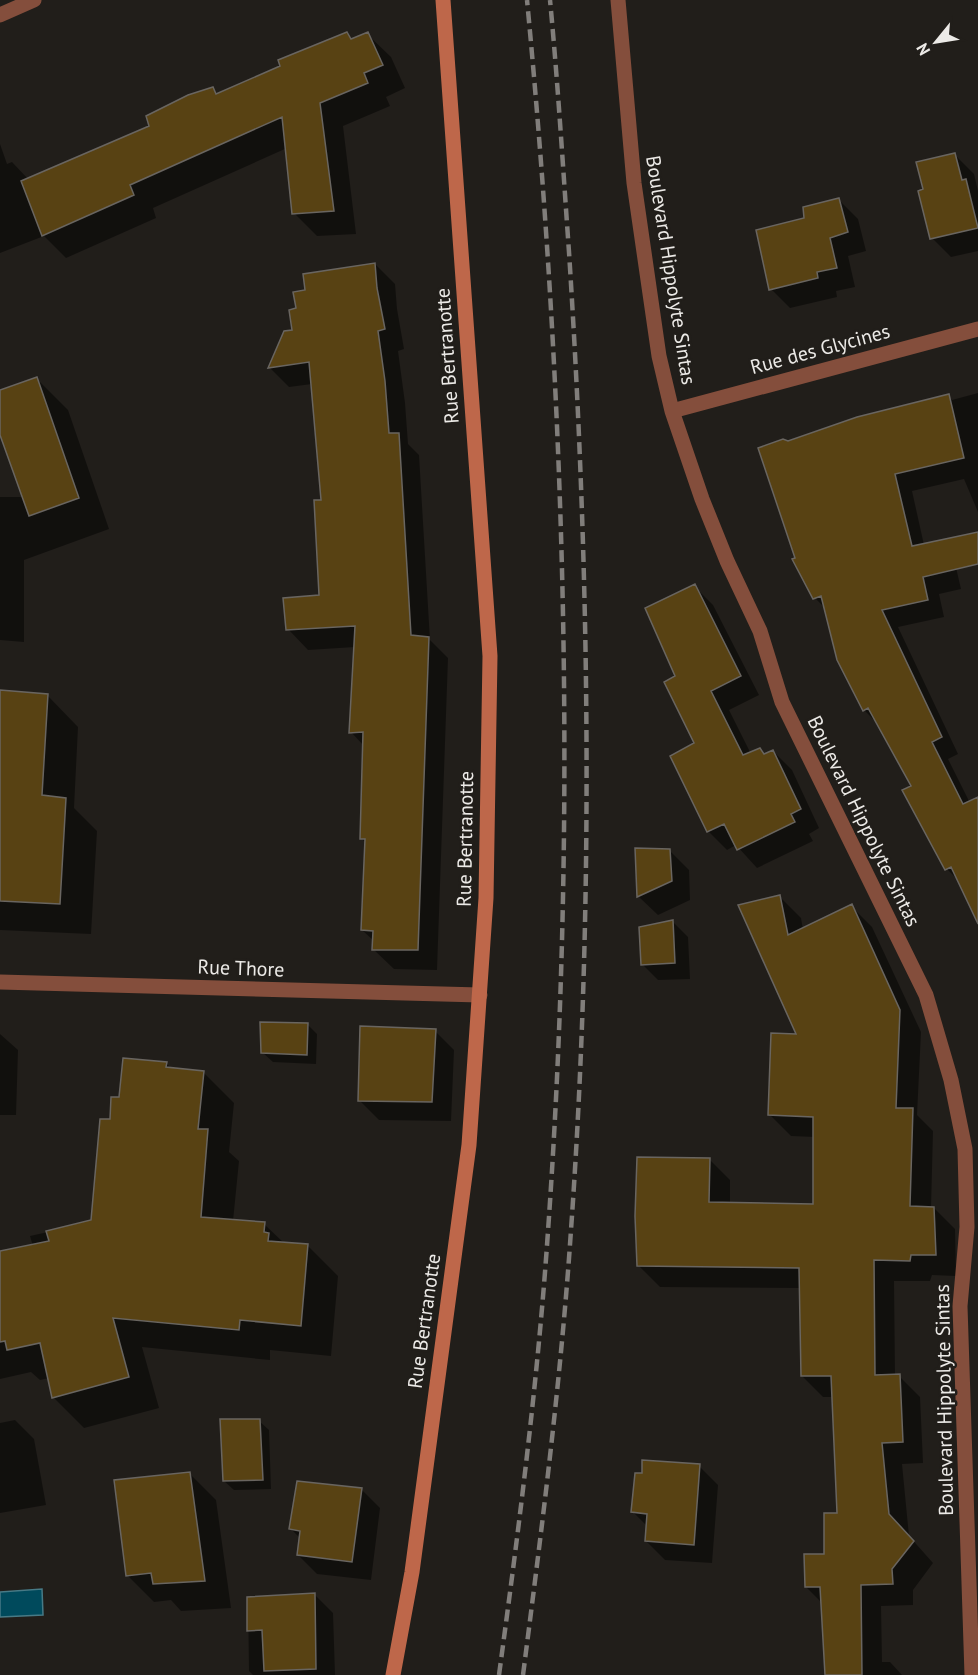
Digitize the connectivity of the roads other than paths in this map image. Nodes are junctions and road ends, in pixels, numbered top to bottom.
1 (34, 0) edge
2 (443, 0) edge
3 (618, 0) edge
4 (0, 15) edge
5 (978, 329) edge
6 (672, 411) junction
7 (0, 982) edge
8 (480, 995) junction
9 (972, 1227) edge
10 (393, 1675) edge
11 (972, 1675) edge

1 - 4 street
2 - 8 street, Rue Bertranotte
3 - 6 street, Boulevard Hippolyte Sintas
5 - 6 street, Rue des Glycines
6 - 9 street, Boulevard Hippolyte Sintas
7 - 8 street, Rue Thore
8 - 10 street, Rue Bertranotte
9 - 11 street, Boulevard Hippolyte Sintas

